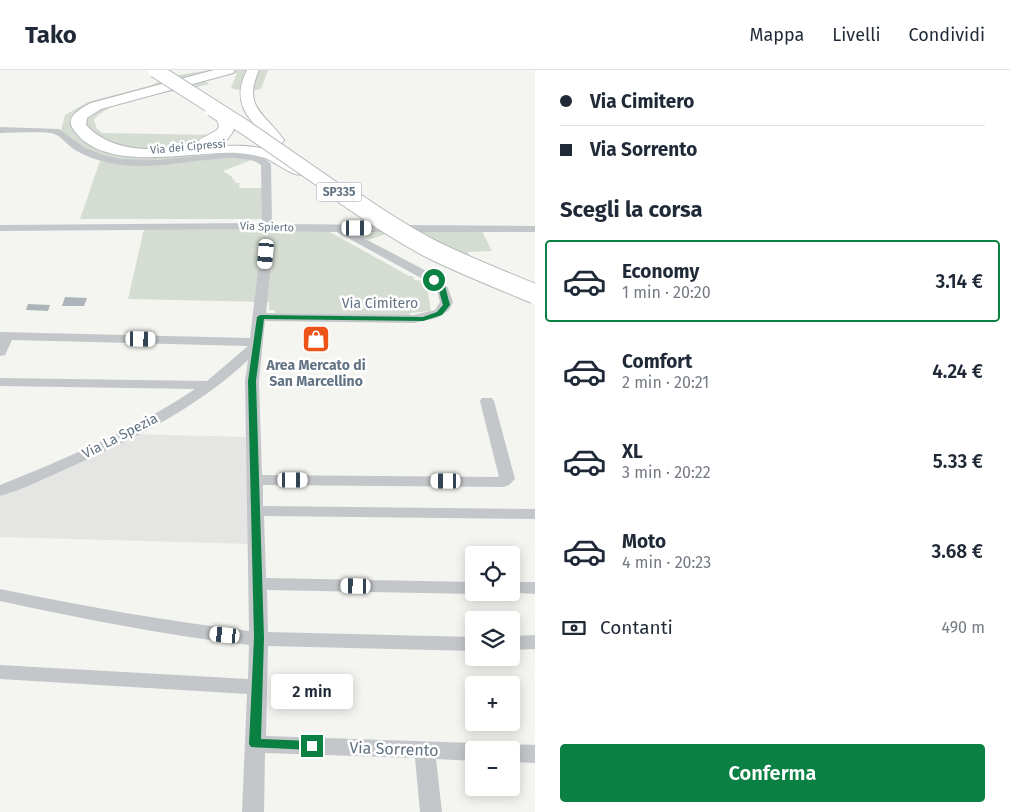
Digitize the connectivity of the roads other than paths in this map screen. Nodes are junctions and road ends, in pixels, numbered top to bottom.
1 (229, 70) edge
2 (253, 70) edge
3 (163, 72) edge
4 (0, 130) edge
5 (277, 140) junction
6 (206, 146) junction
7 (370, 214) junction
8 (267, 226) junction
9 (0, 228) edge
10 (339, 228) junction
11 (535, 229) edge
12 (266, 254) dead end
13 (535, 285) edge
14 (535, 294) edge
15 (260, 317) junction
16 (4, 336) edge
17 (256, 344) junction
18 (0, 352) edge
19 (254, 364) junction
20 (232, 366) junction
21 (0, 382) edge
22 (211, 385) junction
23 (487, 400) dead end
24 (255, 480) junction
25 (0, 491) edge
26 (256, 511) junction
27 (535, 514) edge
28 (257, 584) junction
29 (465, 588) edge
30 (520, 588) edge
31 (535, 588) edge
32 (0, 595) edge
33 (259, 638) junction
34 (535, 642) edge
35 (520, 643) edge
36 (465, 644) edge
37 (0, 672) edge
38 (258, 686) junction
39 (255, 744) junction
40 (425, 750) junction
41 (465, 752) edge
42 (520, 753) edge
43 (535, 754) edge
44 (253, 812) edge
45 (431, 812) edge

1 - 6 highway
2 - 5 highway
3 - 5 highway, SP335
3 - 6 highway, bridge
3 - 7 highway, SP335, bridge
4 - 8 street, Via dei Cipressi
5 - 13 highway, SP335
6 - 7 highway, bridge
7 - 14 highway, SP335, bridge
8 - 9 street, Via Spierto
8 - 10 street, Via Spierto
10 - 11 street, Via Spierto
10 - 15 street, Via Cimitero
12 - 15 street
15 - 17 street
16 - 17 street
16 - 18 street
17 - 19 street
17 - 20 street, Via La Spezia
19 - 20 street
19 - 24 street
20 - 22 street, Via La Spezia
21 - 22 street
22 - 25 street, Via La Spezia
23 - 24 street
24 - 26 street
26 - 27 street
26 - 28 street
28 - 29 street
28 - 33 street
30 - 31 street
32 - 33 street
33 - 36 street
33 - 38 street
34 - 35 street
37 - 38 street
38 - 39 street
39 - 40 street, Via Sorrento
39 - 44 street
40 - 41 street, Via Sorrento
40 - 45 street
42 - 43 street

